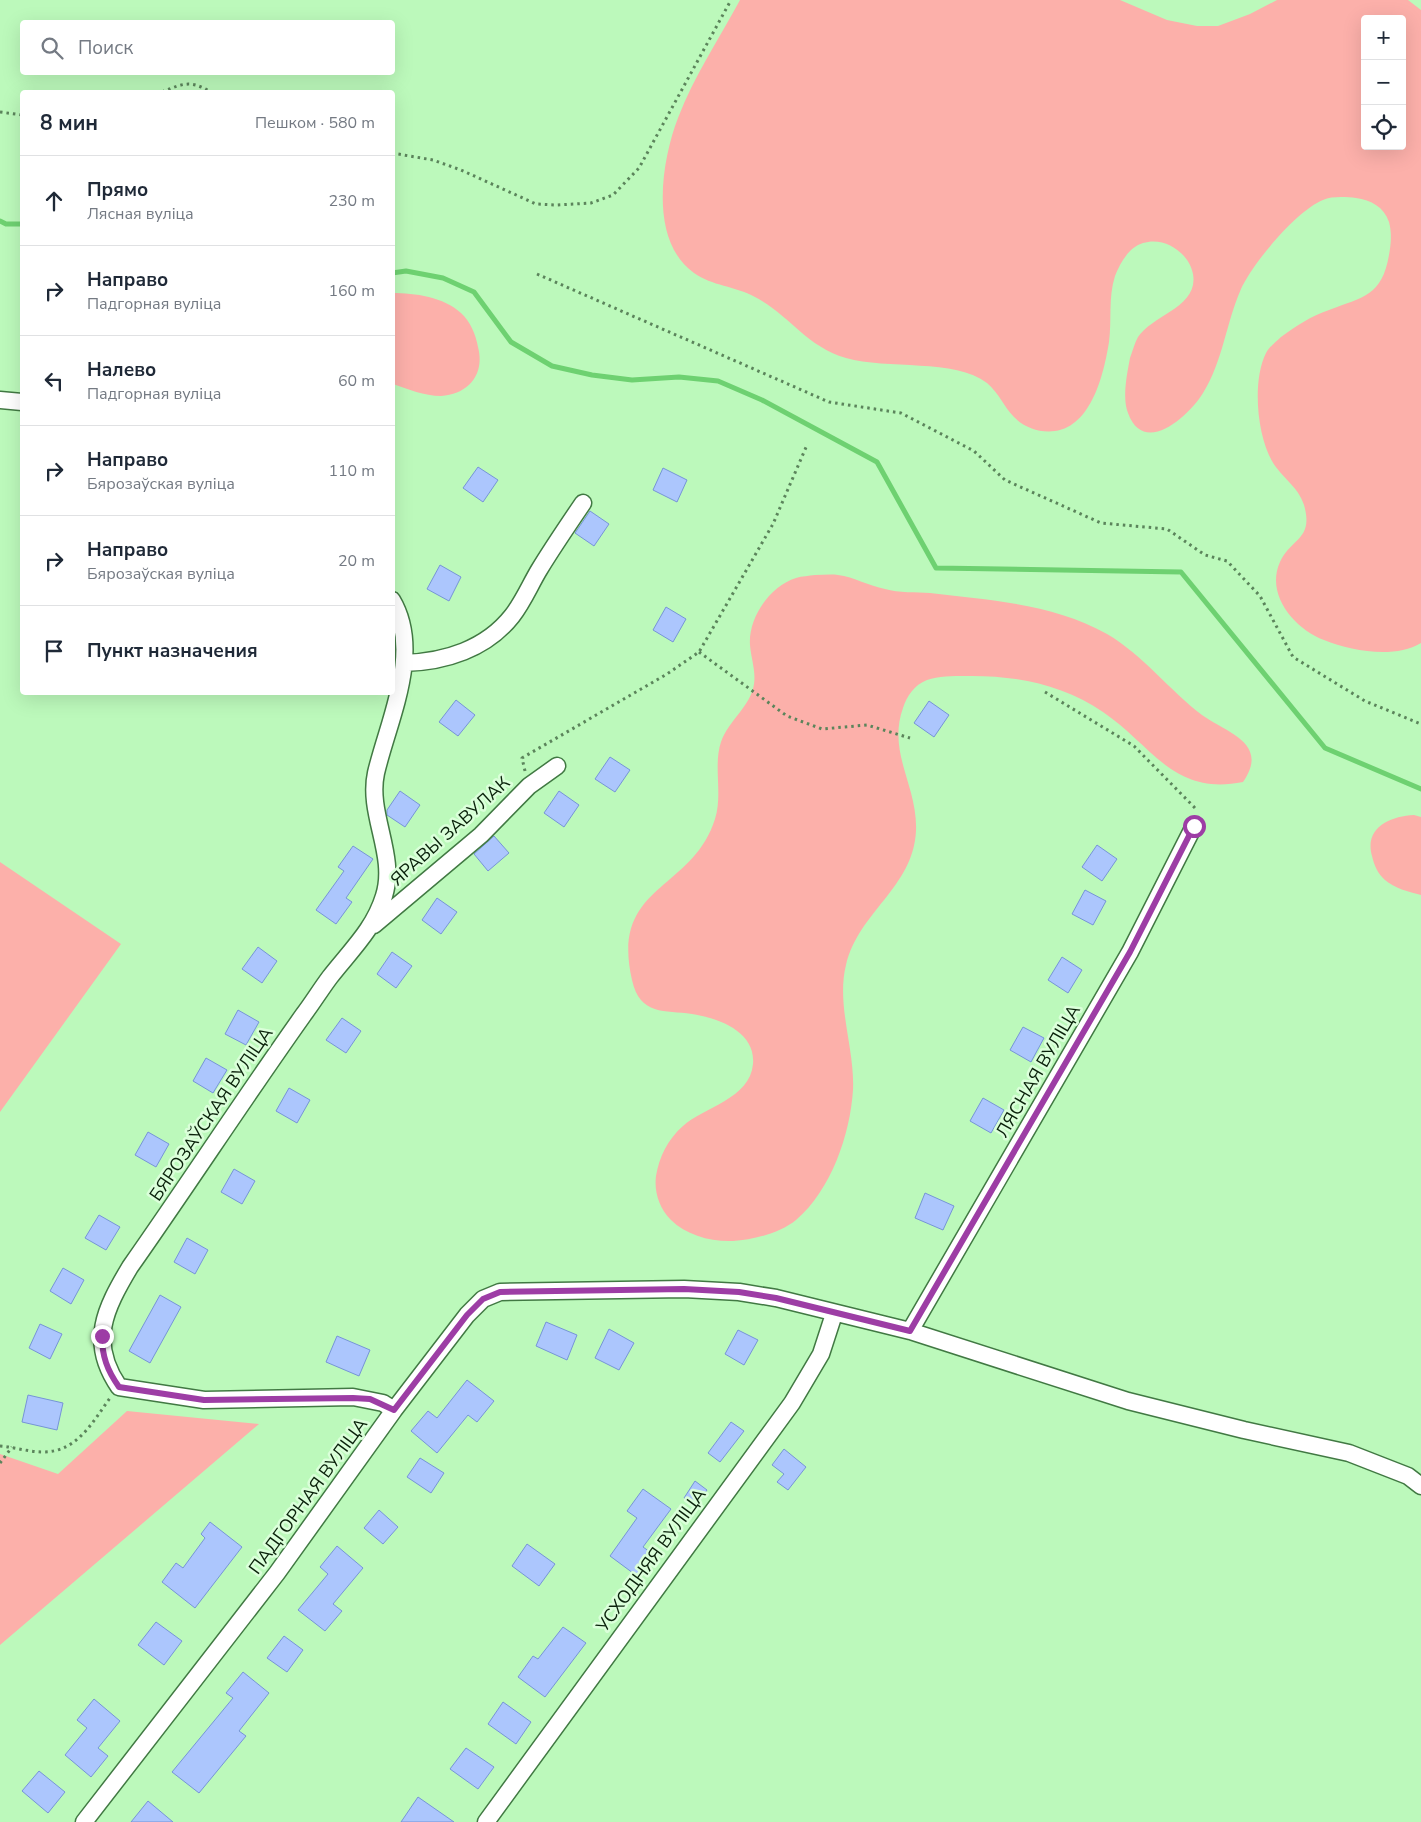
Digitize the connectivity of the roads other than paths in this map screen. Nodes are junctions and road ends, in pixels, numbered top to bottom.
1 (0, 400) edge
2 (20, 402) edge
3 (583, 503) dead end
4 (395, 608) edge
5 (404, 663) junction
6 (557, 766) dead end
7 (1194, 826) road end
8 (372, 926) junction
9 (834, 1314) junction
10 (910, 1331) junction
11 (394, 1410) junction
12 (1421, 1486) edge
13 (84, 1822) edge
14 (486, 1822) edge

1 - 2 street
3 - 5 street
4 - 5 street, БЯРОЗАЎСКАЯ ВУЛІЦА
5 - 8 street, БЯРОЗАЎСКАЯ ВУЛІЦА
6 - 8 street, ЯРАВЫ ЗАВУЛАК
7 - 10 street, ЛЯСНАЯ ВУЛІЦА
8 - 11 street, БЯРОЗАЎСКАЯ ВУЛІЦА
9 - 10 street, ПАДГОРНАЯ ВУЛІЦА
9 - 11 street, ПАДГОРНАЯ ВУЛІЦА
9 - 14 street, УСХОДНЯЯ ВУЛІЦА
10 - 12 street, ПАДГОРНАЯ ВУЛІЦА
11 - 13 street, ПАДГОРНАЯ ВУЛІЦА

